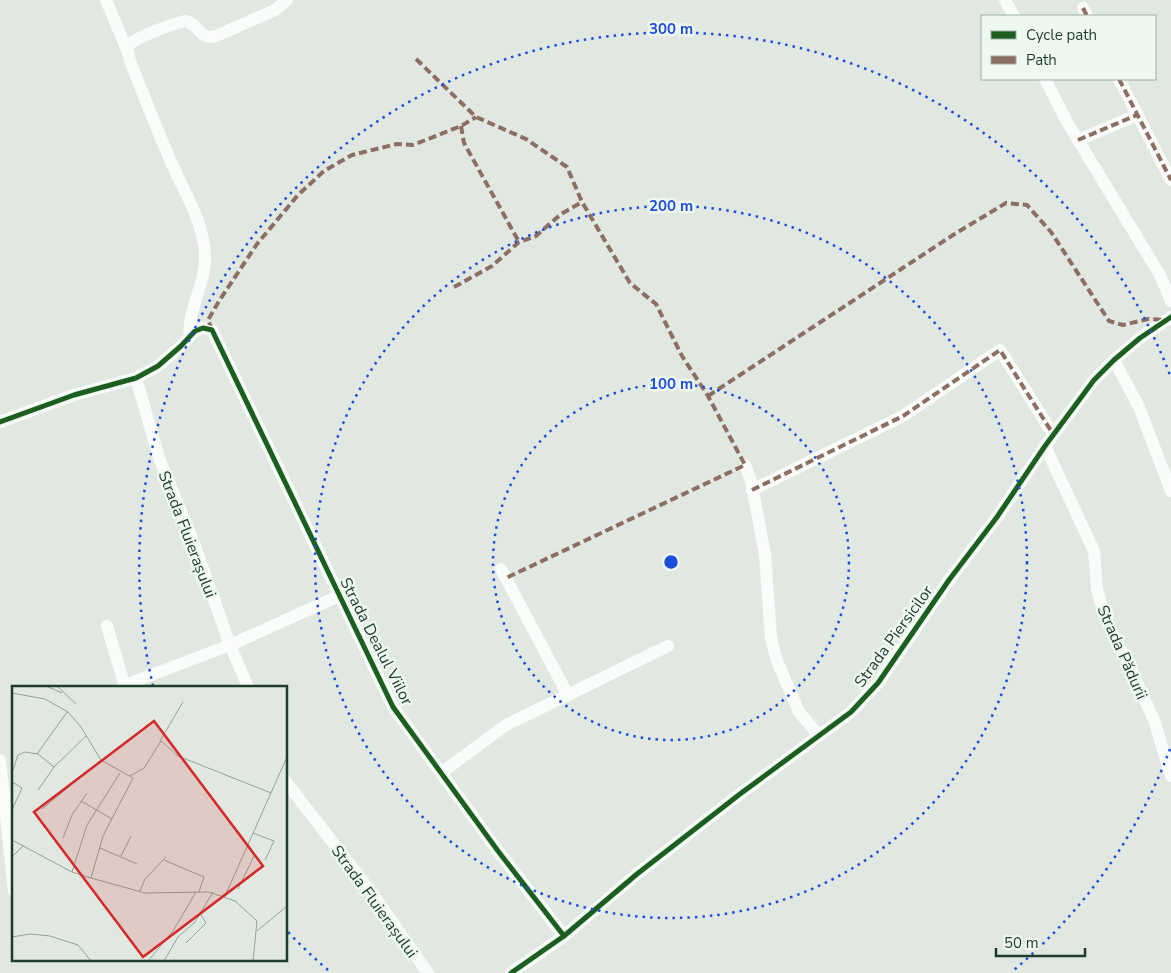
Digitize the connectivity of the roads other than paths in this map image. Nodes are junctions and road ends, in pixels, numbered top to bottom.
1 (106, 0) edge
2 (287, 0) edge
3 (1005, 0) edge
4 (1013, 15) edge
5 (127, 50) junction
6 (1046, 80) edge
7 (1120, 80) edge
8 (1137, 115) junction
9 (1078, 140) junction
10 (1171, 180) edge
11 (1171, 301) edge
12 (1171, 317) edge
13 (190, 336) junction
14 (1114, 360) junction
15 (136, 378) junction
16 (0, 422) edge
17 (1053, 434) junction
18 (1045, 446) junction
19 (745, 465) dead end
20 (752, 490) junction
21 (1171, 491) edge
22 (501, 569) dead end
23 (339, 596) junction
24 (107, 626) dead end
25 (230, 645) junction
26 (668, 646) dead end
27 (125, 686) edge
28 (248, 686) edge
29 (568, 695) junction
30 (819, 736) junction
31 (0, 760) edge
32 (441, 773) junction
33 (1171, 776) edge
34 (288, 785) edge
35 (12, 872) edge
36 (564, 936) junction
37 (428, 973) edge
38 (511, 973) edge

1 - 5 street
2 - 5 street
3 - 4 street
5 - 13 street
6 - 9 street
7 - 8 street
8 - 9 street
8 - 10 street
9 - 11 street
12 - 14 street, Strada Piersicilor
13 - 15 street
13 - 23 street, Strada Dealul Viilor
14 - 17 street, Strada Piersicilor
14 - 21 street
15 - 16 street
15 - 25 street, Strada Fluierașului
17 - 18 street, Strada Piersicilor
17 - 20 street
18 - 30 street, Strada Piersicilor
18 - 33 street, Strada Pădurii
19 - 20 street
20 - 30 street
22 - 29 street
23 - 25 street
23 - 32 street, Strada Dealul Viilor
24 - 27 street
25 - 27 street
25 - 28 street, Strada Fluierașului
26 - 29 street
29 - 32 street
30 - 36 street, Strada Piersicilor
31 - 35 street
32 - 36 street, Strada Dealul Viilor
34 - 37 street, Strada Fluierașului
36 - 38 street, Strada Piersicilor

